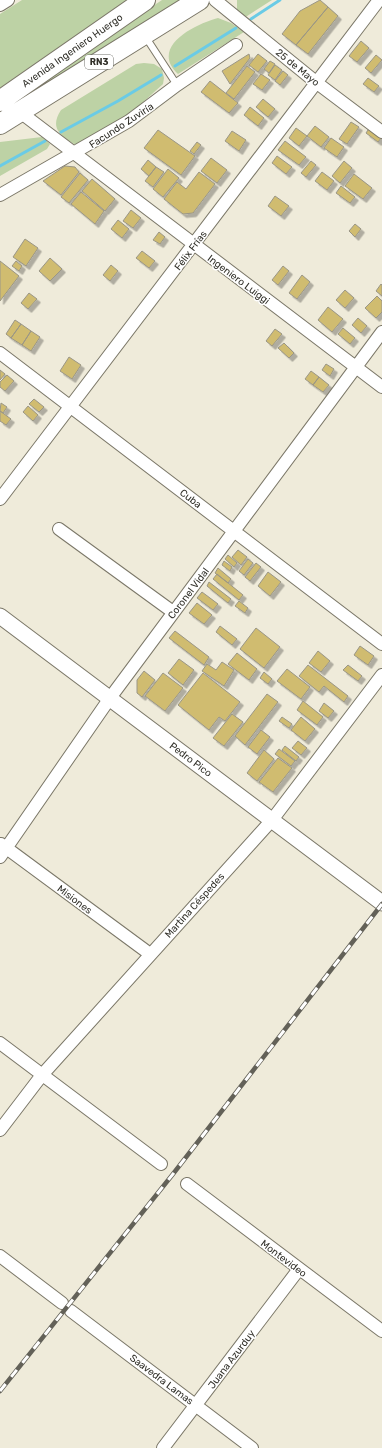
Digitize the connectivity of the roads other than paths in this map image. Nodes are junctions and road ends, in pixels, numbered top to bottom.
1 (8, 0) edge
2 (145, 0) edge
3 (199, 0) edge
4 (215, 0) edge
5 (379, 0) edge
6 (0, 5) edge
7 (144, 34) junction
8 (236, 46) dead end
9 (316, 83) junction
10 (178, 85) junction
11 (0, 101) edge
12 (20, 112) junction
13 (0, 124) edge
14 (382, 132) edge
15 (75, 154) junction
16 (0, 195) edge
17 (194, 244) junction
18 (382, 332) edge
19 (0, 353) edge
20 (356, 367) junction
21 (382, 387) edge
22 (71, 406) junction
23 (0, 499) edge
24 (60, 529) dead end
25 (234, 531) junction
26 (173, 612) junction
27 (0, 616) edge
28 (382, 644) edge
29 (382, 675) edge
30 (110, 698) junction
31 (272, 820) junction
32 (2, 849) edge
33 (382, 903) edge
34 (150, 954) junction
35 (0, 1043) edge
36 (42, 1075) junction
37 (0, 1130) edge
38 (161, 1164) dead end
39 (187, 1184) dead end
40 (0, 1256) edge
41 (299, 1269) junction
42 (382, 1331) edge
43 (196, 1405) junction
44 (163, 1448) edge
45 (252, 1448) edge

1 - 6 street
2 - 11 highway, Avenida Ingeniero Huergo / RN3
3 - 7 highway, RN3
4 - 9 street, 25 de Mayo
5 - 9 street, Félix Frías
7 - 10 lane
7 - 12 highway, RN3
8 - 10 street, Facundo Zuviría
9 - 14 street, 25 de Mayo
9 - 17 street, Félix Frías
10 - 15 street, Facundo Zuviría
12 - 13 highway, RN3
12 - 15 street, Ingeniero Luiggi
15 - 16 street, Facundo Zuviría
15 - 17 street, Ingeniero Luiggi
17 - 20 street, Ingeniero Luiggi
17 - 22 street, Félix Frías
18 - 20 street, Coronel Vidal
19 - 22 street, Cuba
20 - 21 street, Ingeniero Luiggi
20 - 25 street, Coronel Vidal
22 - 23 street, Félix Frías
22 - 25 street, Cuba
24 - 26 street
25 - 26 street, Coronel Vidal
25 - 28 street, Cuba
26 - 30 street, Coronel Vidal
27 - 30 street, Pedro Pico
29 - 31 street, Martina Céspedes
30 - 31 street, Pedro Pico
30 - 32 street, Coronel Vidal
31 - 33 street, Pedro Pico
31 - 34 street, Martina Céspedes
32 - 34 street, Misiones
34 - 36 street, Martina Céspedes
35 - 36 street
36 - 37 street, Martina Céspedes
36 - 38 street
39 - 41 street, Montevideo
40 - 43 street, Saavedra Lamas
41 - 42 street, Montevideo
41 - 43 street, Juana Azurduy
43 - 44 street, Juana Azurduy
43 - 45 street, Saavedra Lamas

